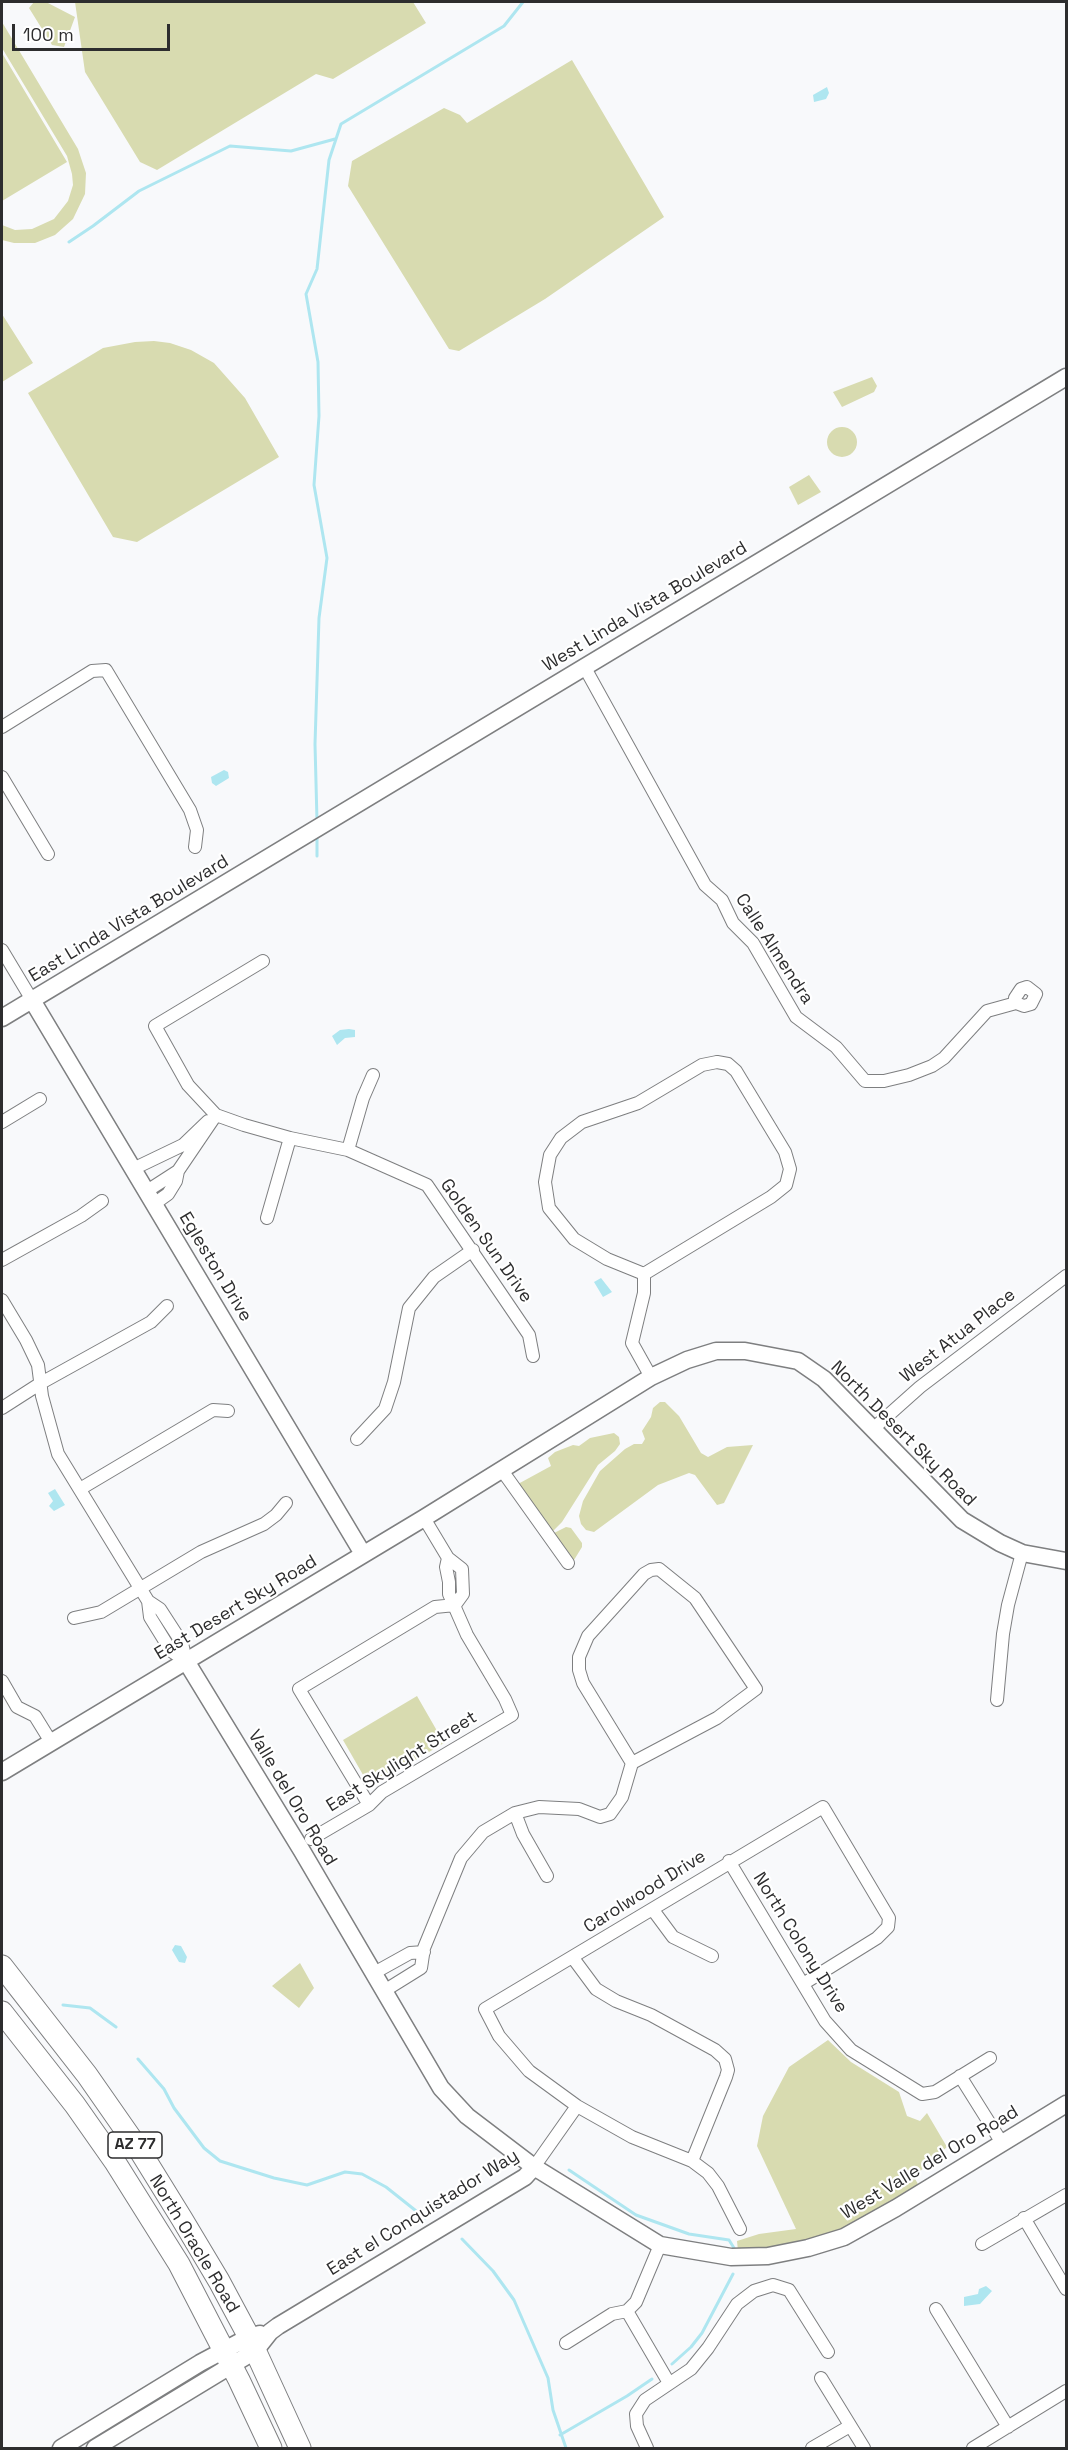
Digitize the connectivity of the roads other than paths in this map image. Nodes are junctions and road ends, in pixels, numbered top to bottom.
1 (1066, 377) edge
2 (585, 668) junction
3 (2, 727) edge
4 (2, 777) edge
5 (195, 847) dead end
6 (48, 854) dead end
7 (245, 873) joint
8 (2, 950) edge
9 (263, 961) dead end
10 (32, 1000) junction
11 (1016, 1003) dead end
12 (2, 1018) edge
13 (373, 1076) dead end
14 (40, 1099) dead end
15 (216, 1115) junction
16 (2, 1122) edge
17 (290, 1138) junction
18 (348, 1150) junction
19 (159, 1157) junction
20 (133, 1169) junction
21 (178, 1171) junction
22 (151, 1197) junction
23 (102, 1200) dead end
24 (267, 1218) dead end
25 (473, 1250) junction
26 (2, 1260) edge
27 (644, 1274) junction
28 (1066, 1276) edge
29 (2, 1300) edge
30 (167, 1306) dead end
31 (533, 1356) dead end
32 (651, 1377) junction
33 (41, 1383) junction
34 (2, 1408) edge
35 (228, 1411) dead end
36 (874, 1428) junction
37 (357, 1439) dead end
38 (495, 1473) junction
39 (80, 1489) junction
40 (286, 1503) dead end
41 (424, 1518) junction
42 (1022, 1553) junction
43 (363, 1554) junction
44 (1066, 1561) edge
45 (568, 1563) dead end
46 (140, 1588) junction
47 (455, 1605) junction
48 (74, 1618) dead end
49 (186, 1661) junction
50 (2, 1681) edge
51 (997, 1700) dead end
52 (51, 1742) junction
53 (632, 1763) junction
54 (2, 1772) edge
55 (369, 1805) junction
56 (515, 1813) junction
57 (311, 1839) dead end
58 (729, 1861) junction
59 (547, 1876) dead end
60 (653, 1910) junction
61 (424, 1952) junction
62 (363, 1956) joint
63 (712, 1956) dead end
64 (573, 1958) junction
65 (2, 1966) edge
66 (374, 1973) junction
67 (803, 1984) junction
68 (384, 1991) junction
69 (2, 2012) edge
70 (990, 2058) dead end
71 (960, 2076) junction
72 (1066, 2104) edge
73 (577, 2106) junction
74 (1002, 2143) junction
75 (692, 2161) junction
76 (534, 2168) junction
77 (1066, 2195) edge
78 (1024, 2218) junction
79 (740, 2229) dead end
80 (982, 2244) dead end
81 (660, 2245) junction
82 (1066, 2289) edge
83 (936, 2309) dead end
84 (627, 2311) junction
85 (566, 2343) dead end
86 (252, 2344) junction
87 (828, 2352) dead end
88 (227, 2358) junction
89 (821, 2378) dead end
90 (669, 2384) junction
91 (1066, 2391) edge
92 (850, 2426) junction
93 (97, 2427) junction
94 (1008, 2427) junction
95 (101, 2445) edge
96 (61, 2448) edge
97 (271, 2448) edge
98 (300, 2448) edge
99 (647, 2448) edge
100 (812, 2448) edge
101 (864, 2448) edge
102 (973, 2448) edge

1 - 2 street, West Linda Vista Boulevard
2 - 7 street, West Linda Vista Boulevard
2 - 11 street, Calle Almendra
3 - 5 street
4 - 6 street
7 - 10 street, East Linda Vista Boulevard
8 - 10 street
9 - 15 street, Golden Sun Drive
10 - 12 street, East Linda Vista Boulevard
10 - 20 street, Egleston Drive
13 - 18 street
14 - 16 street
15 - 17 street, Golden Sun Drive
15 - 19 street
15 - 21 street
17 - 18 street, Golden Sun Drive
17 - 24 street
18 - 25 street, Golden Sun Drive
19 - 20 street
19 - 21 street
20 - 22 street, Egleston Drive
21 - 22 street
22 - 43 street, Egleston Drive
23 - 26 street
25 - 31 street, Golden Sun Drive
25 - 37 street
27 - 27 street
27 - 32 street
28 - 36 street, West Atua Place
29 - 33 street
30 - 33 street
32 - 36 street, North Desert Sky Road
32 - 38 street, North Desert Sky Road
33 - 34 street
33 - 39 street
35 - 39 street
36 - 42 street, North Desert Sky Road
38 - 41 street, East Desert Sky Road
38 - 45 street
39 - 46 street
40 - 46 street
41 - 43 street, East Desert Sky Road
41 - 47 street
42 - 44 street, North Desert Sky Road
42 - 51 street
43 - 49 street, East Desert Sky Road
46 - 48 street
46 - 49 street
47 - 55 street, East Skylight Street
47 - 55 street
49 - 52 street, East Desert Sky Road
49 - 62 street, Valle del Oro Road
50 - 52 street
52 - 54 street, East Desert Sky Road
53 - 53 street
53 - 56 street
55 - 57 street, East Skylight Street
56 - 59 street
56 - 61 street
58 - 60 street, Carolwood Drive
58 - 67 street, North Colony Drive
58 - 67 street, Carolwood Drive
60 - 63 street
60 - 64 street, Carolwood Drive
61 - 66 street
61 - 68 street
62 - 66 street, West Valle del Oro Road
64 - 73 street, Carolwood Drive
64 - 75 street
65 - 86 highway, North Oracle Road / AZ 77
66 - 68 street, West Valle del Oro Road
67 - 71 street, North Colony Drive
68 - 76 street, West Valle del Oro Road
69 - 88 highway, North Oracle Road / AZ 77
70 - 71 street, North Colony Drive
71 - 74 street
72 - 74 street, West Valle del Oro Road
73 - 75 street
73 - 76 street, East el Conquistador Way
74 - 81 street, West Valle del Oro Road
75 - 79 street
76 - 81 street, West Valle del Oro Road
76 - 86 street, East el Conquistador Way
77 - 78 street
78 - 80 street
78 - 82 street
81 - 84 street
83 - 94 street
84 - 85 street
84 - 90 street
86 - 88 street
86 - 98 highway, North Oracle Road / AZ 77
87 - 90 street
88 - 93 street
88 - 95 street
88 - 97 highway, North Oracle Road / AZ 77
89 - 92 street
90 - 99 street
91 - 94 street
92 - 100 street
92 - 101 street
93 - 95 street
93 - 96 street
94 - 102 street

